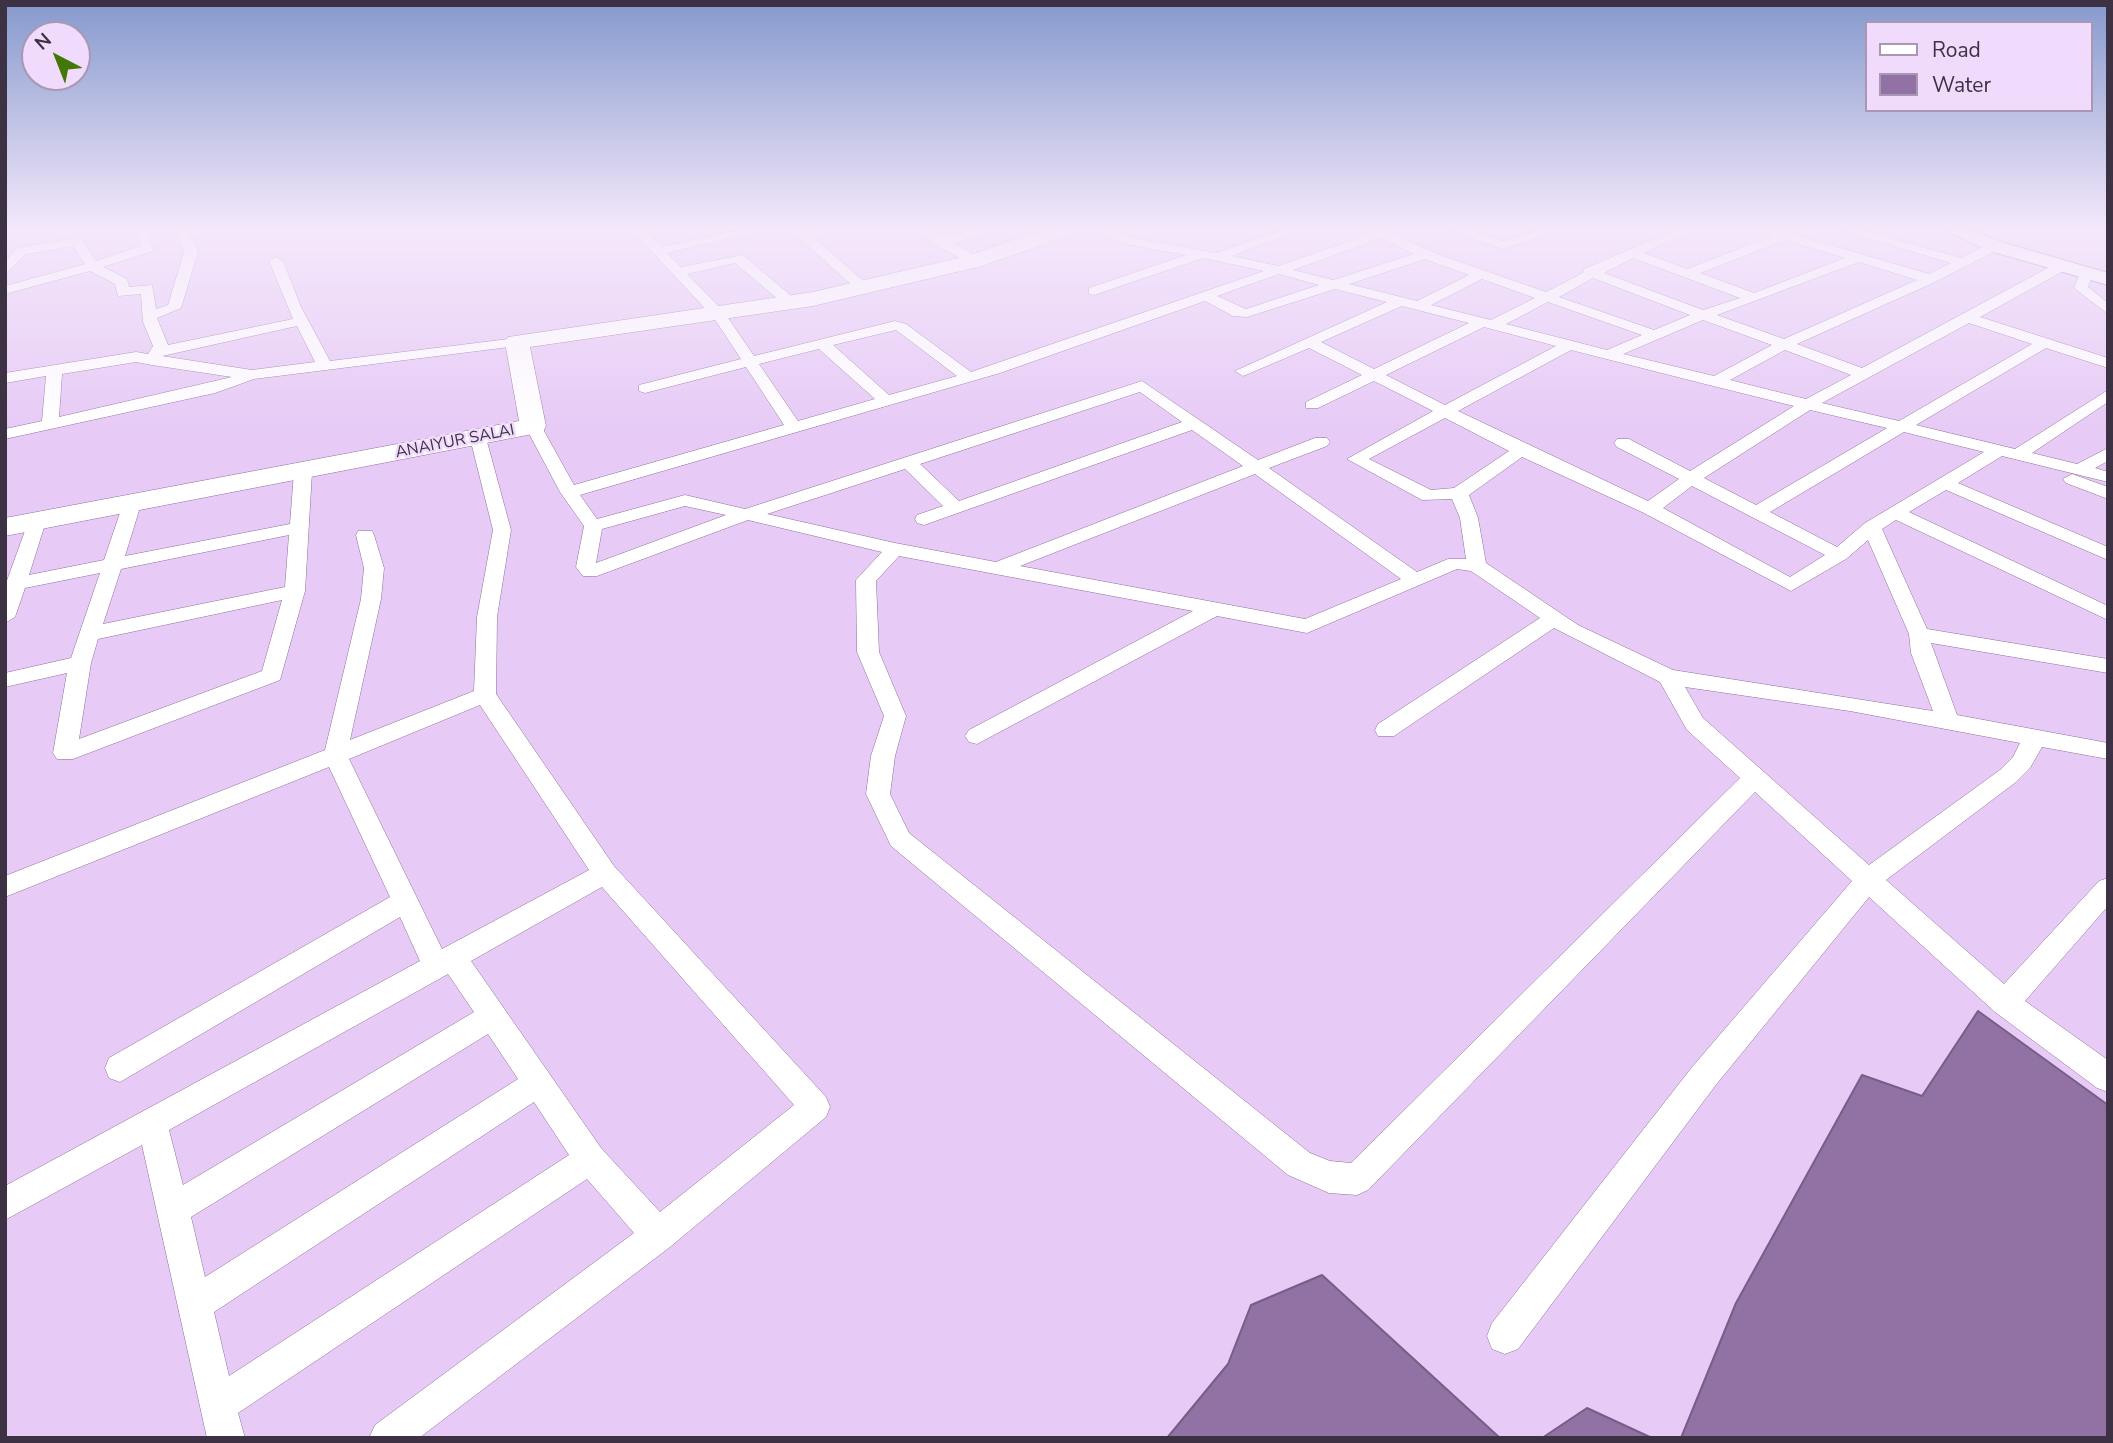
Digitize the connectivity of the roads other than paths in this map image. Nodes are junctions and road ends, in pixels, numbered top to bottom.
1 (148, 295) edge
2 (178, 295) edge
3 (290, 295) edge
4 (701, 295) edge
5 (782, 295) edge
6 (828, 295) edge
7 (1297, 295) edge
8 (1373, 295) edge
9 (1440, 295) edge
10 (1653, 295) edge
11 (1747, 295) edge
12 (1761, 295) edge
13 (1894, 295) edge
14 (2009, 295) edge
15 (2090, 295) edge
16 (1206, 296) joint
17 (1544, 296) joint
18 (1754, 298) junction
19 (1399, 302) junction
20 (791, 303) junction
21 (1417, 307) junction
22 (2108, 310) edge
23 (1704, 314) junction
24 (719, 315) junction
25 (150, 316) junction
26 (1968, 318) junction
27 (301, 321) junction
28 (1486, 324) junction
29 (1655, 335) junction
30 (517, 342) junction
31 (1309, 342) junction
32 (2044, 343) junction
33 (823, 344) junction
34 (1786, 344) junction
35 (1569, 345) junction
36 (155, 355) junction
37 (1608, 355) junction
38 (750, 362) junction
39 (2108, 363) edge
40 (325, 366) junction
41 (54, 370) junction
42 (1243, 371) dead end
43 (1863, 374) junction
44 (252, 375) junction
45 (1373, 375) junction
46 (5, 378) edge
47 (969, 378) junction
48 (1715, 382) junction
49 (645, 388) dead end
50 (2108, 395) edge
51 (886, 401) junction
52 (1808, 404) junction
53 (1312, 405) dead end
54 (1446, 412) junction
55 (532, 421) junction
56 (50, 423) junction
57 (1195, 424) junction
58 (1902, 426) junction
59 (794, 428) junction
60 (5, 434) edge
61 (478, 438) junction
62 (1321, 442) dead end
63 (1623, 443) dead end
64 (1521, 450) junction
65 (2000, 450) junction
66 (2108, 453) edge
67 (2018, 454) junction
68 (908, 462) junction
69 (1258, 468) junction
70 (2080, 470) junction
71 (303, 472) junction
72 (2108, 477) edge
73 (1691, 478) junction
74 (1944, 483) junction
75 (569, 492) junction
76 (1459, 493) junction
77 (2108, 495) edge
78 (132, 504) junction
79 (956, 508) junction
80 (1650, 509) junction
81 (1757, 512) junction
82 (1896, 513) junction
83 (747, 514) junction
84 (5, 517) edge
85 (924, 519) dead end
86 (37, 521) junction
87 (593, 526) junction
88 (5, 527) edge
89 (1872, 527) junction
90 (298, 528) junction
91 (365, 535) dead end
92 (895, 549) junction
93 (2108, 554) edge
94 (1839, 555) junction
95 (111, 565) junction
96 (1477, 566) junction
97 (1001, 567) junction
98 (1416, 580) junction
99 (16, 583) junction
100 (295, 591) junction
101 (1215, 608) junction
102 (2108, 614) edge
103 (5, 617) edge
104 (1554, 618) junction
105 (1919, 634) junction
106 (89, 635) junction
107 (79, 663) junction
108 (2108, 666) edge
109 (1668, 677) junction
110 (5, 680) edge
111 (485, 695) junction
112 (1948, 721) junction
113 (1386, 730) dead end
114 (977, 736) dead end
115 (2035, 737) junction
116 (2108, 751) edge
117 (335, 755) junction
118 (1755, 778) junction
119 (605, 873) junction
120 (1868, 880) junction
121 (5, 887) edge
122 (2108, 888) edge
123 (405, 901) junction
124 (446, 963) junction
125 (2005, 1003) junction
126 (492, 1016) junction
127 (120, 1068) dead end
128 (2108, 1077) edge
129 (538, 1083) junction
130 (152, 1123) junction
131 (590, 1159) junction
132 (5, 1204) edge
133 (172, 1210) junction
134 (658, 1235) junction
135 (194, 1304) junction
136 (1505, 1336) dead end
137 (222, 1421) edge
138 (388, 1438) edge

1 - 25 street
2 - 25 street
3 - 27 street
4 - 24 street
5 - 20 street
6 - 20 main road
7 - 16 street
8 - 19 street
9 - 21 street
10 - 23 street
11 - 18 street
12 - 18 street
13 - 34 street
14 - 26 street
15 - 22 street
16 - 47 street
17 - 28 street
17 - 29 street
18 - 23 street
19 - 21 street
19 - 31 street
20 - 24 main road
21 - 28 street
23 - 29 street
23 - 34 street
24 - 30 main road
24 - 38 street
25 - 36 street
26 - 32 street
26 - 43 street
27 - 36 street
27 - 40 street
28 - 35 street
28 - 45 street
29 - 37 street
30 - 40 street
30 - 55 main road
31 - 42 street
31 - 45 street
32 - 39 street
32 - 58 street
33 - 38 street
33 - 47 street
33 - 51 street
34 - 43 street
34 - 48 street
35 - 37 street
35 - 54 street
36 - 41 street
36 - 44 street
37 - 48 street
38 - 49 street
38 - 59 street
40 - 44 street
41 - 46 street
41 - 56 street
43 - 52 street
44 - 56 street
45 - 53 street
45 - 54 street
47 - 51 street
48 - 52 street
50 - 67 street
51 - 59 street
52 - 58 street
52 - 73 street
54 - 64 street
54 - 76 street
55 - 61 main road, ANAIYUR SALAI
55 - 75 street
55 - 84 main road, ANAIYUR SALAI
56 - 60 street
57 - 68 street
57 - 69 street
57 - 79 street
58 - 65 street
58 - 81 street
59 - 75 street
61 - 71 main road, ANAIYUR SALAI
61 - 111 street
62 - 69 street
63 - 73 street
64 - 76 street
64 - 80 street
65 - 67 street
65 - 74 street
66 - 70 street
67 - 70 street
67 - 77 street
68 - 79 street
68 - 83 street
69 - 97 street
69 - 98 street
70 - 72 street
71 - 78 main road, ANAIYUR SALAI
71 - 90 street
73 - 80 street
73 - 81 street
74 - 82 street
74 - 93 street
75 - 87 street
76 - 96 street
78 - 86 main road, ANAIYUR SALAI
78 - 95 street
79 - 85 street
80 - 94 street
81 - 94 street
82 - 89 street
82 - 102 street
83 - 87 street
83 - 87 street
83 - 92 street
86 - 88 main road, ANAIYUR SALAI
86 - 99 street
89 - 94 street
89 - 105 street
90 - 95 street
90 - 100 street
91 - 117 street
92 - 97 street
92 - 118 street
95 - 99 street
95 - 106 street
96 - 98 street
96 - 104 street
97 - 101 street
98 - 101 street
99 - 103 street
100 - 106 street
100 - 107 street
101 - 114 street
104 - 109 street
104 - 113 street
105 - 108 street
105 - 112 street
106 - 107 street
107 - 110 street
109 - 112 street
109 - 118 street
111 - 117 street
111 - 119 street
112 - 115 street
115 - 116 street
115 - 120 street
117 - 121 street
117 - 123 street
118 - 120 street
119 - 124 street
119 - 134 street
120 - 125 street
120 - 136 street
122 - 125 street
123 - 124 street
123 - 127 street
124 - 126 street
124 - 130 street
125 - 128 street
126 - 129 street
126 - 133 street
129 - 131 street
129 - 135 street
130 - 132 street
130 - 133 street
131 - 134 street
131 - 137 street
133 - 135 street
134 - 138 street
135 - 137 street

